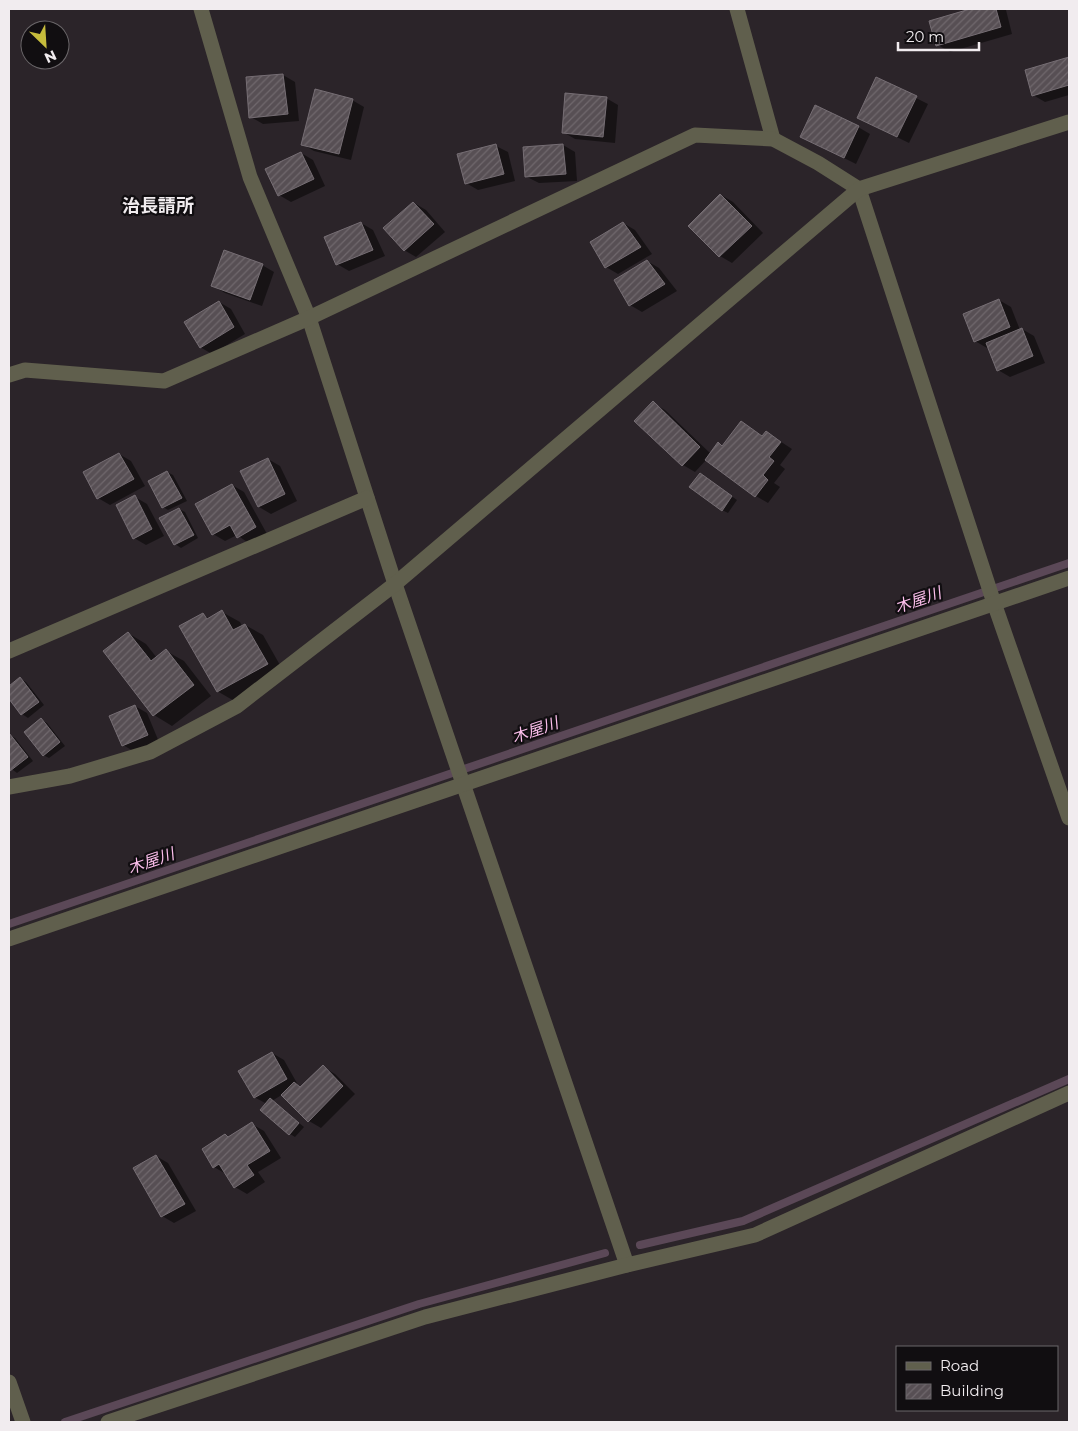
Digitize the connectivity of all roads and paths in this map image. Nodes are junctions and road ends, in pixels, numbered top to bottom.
1 (201, 9) edge
2 (737, 9) edge
3 (1069, 122) edge
4 (773, 139) junction
5 (858, 189) junction
6 (309, 318) junction
7 (9, 375) edge
8 (367, 498) junction
9 (1069, 578) edge
10 (395, 584) junction
11 (994, 602) junction
12 (9, 652) edge
13 (462, 783) junction
14 (9, 787) edge
15 (1069, 818) edge
16 (9, 939) edge
17 (1069, 1094) edge
18 (627, 1265) junction
19 (9, 1382) edge
20 (23, 1422) edge
21 (108, 1422) edge

1 - 6 street
2 - 4 street
3 - 5 street
4 - 5 street
4 - 6 street
5 - 10 street
5 - 11 street
6 - 7 street
6 - 8 street
8 - 10 street
8 - 12 street
9 - 11 street
10 - 13 street
10 - 14 street
11 - 13 street
11 - 15 street
13 - 16 street
13 - 18 street
17 - 18 street
18 - 21 street
19 - 20 street

